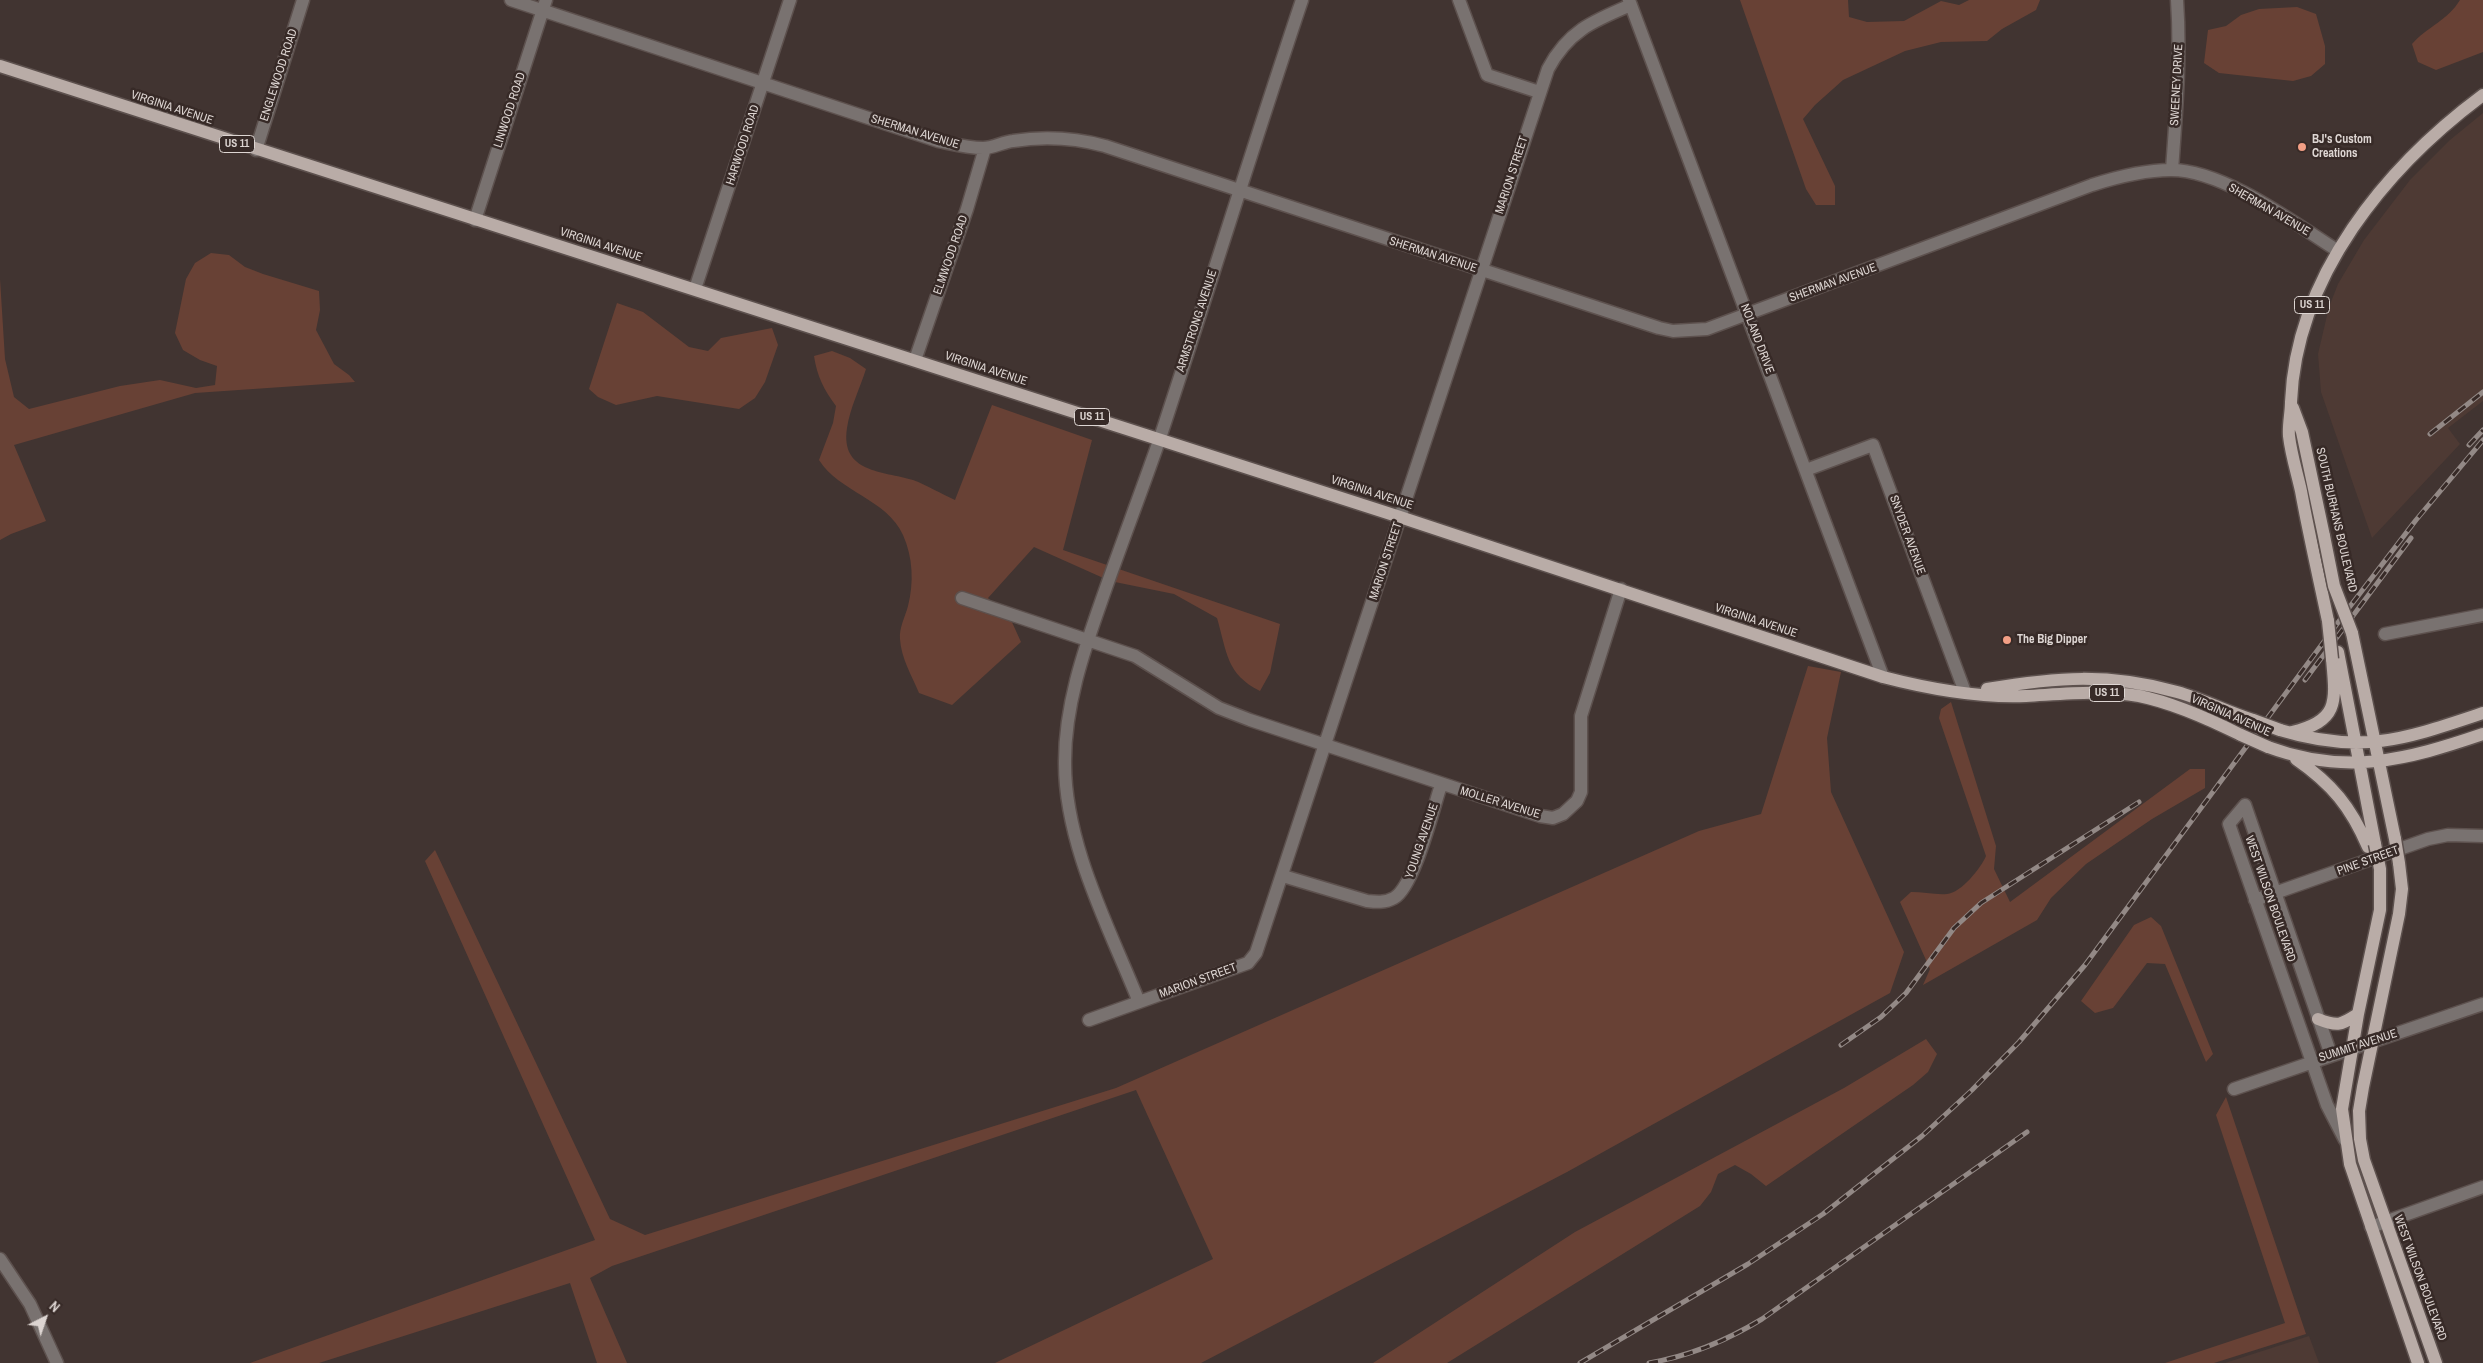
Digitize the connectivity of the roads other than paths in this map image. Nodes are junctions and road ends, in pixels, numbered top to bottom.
1 (303, 0) edge
2 (511, 0) edge
3 (790, 0) edge
4 (1302, 0) edge
5 (1459, 0) edge
6 (2177, 0) edge
7 (1630, 3) edge
8 (544, 5) edge
9 (0, 66) edge
10 (763, 84) junction
11 (1539, 92) junction
12 (2483, 95) edge
13 (985, 148) junction
14 (256, 150) junction
15 (2172, 170) junction
16 (1239, 190) junction
17 (475, 220) junction
18 (2338, 251) junction
19 (1480, 270) junction
20 (695, 290) junction
21 (1748, 314) junction
22 (915, 360) junction
23 (2291, 401) junction
24 (1159, 439) junction
25 (1806, 470) junction
26 (1400, 517) junction
27 (1621, 589) junction
28 (962, 598) dead end
29 (2483, 615) edge
30 (2385, 634) dead end
31 (1088, 640) junction
32 (2335, 656) junction
33 (1883, 678) junction
34 (1965, 692) junction
35 (2483, 713) edge
36 (2285, 731) junction
37 (2483, 734) edge
38 (2374, 743) junction
39 (2357, 744) junction
40 (1326, 746) junction
41 (2290, 755) junction
42 (2379, 762) junction
43 (2360, 764) junction
44 (1441, 785) junction
45 (2483, 836) edge
46 (2372, 846) junction
47 (1283, 876) junction
48 (2275, 894) junction
49 (2255, 900) junction
50 (1139, 1002) junction
51 (2483, 1004) edge
52 (2358, 1014) junction
53 (2318, 1019) junction
54 (1089, 1020) dead end
55 (2374, 1041) junction
56 (2352, 1048) junction
57 (2331, 1055) junction
58 (2312, 1061) junction
59 (2234, 1089) dead end
60 (2345, 1140) junction
61 (2483, 1187) edge
62 (2385, 1222) junction
63 (2371, 1227) junction
64 (0, 1259) edge
65 (57, 1363) edge
66 (2418, 1363) edge
67 (2436, 1363) edge

1 - 14 street, ENGLEWOOD ROAD
2 - 8 street, SHERMAN AVENUE
3 - 10 street, HARWOOD ROAD
4 - 16 street, ARMSTRONG AVENUE
5 - 11 street
6 - 15 street, SWEENEY DRIVE
7 - 11 street, MARION STREET
7 - 21 street, NOLAND DRIVE
8 - 10 street, SHERMAN AVENUE
8 - 17 street, LINWOOD ROAD
9 - 14 main road, VIRGINIA AVENUE / US 11
10 - 13 street, SHERMAN AVENUE
10 - 20 street, HARWOOD ROAD
11 - 19 street, MARION STREET
12 - 18 main road, SOUTH BURHANS BOULEVARD / US 11
13 - 16 street, SHERMAN AVENUE
13 - 22 street, ELMWOOD ROAD
14 - 17 main road, VIRGINIA AVENUE / US 11
15 - 18 street, SHERMAN AVENUE
15 - 21 street, SHERMAN AVENUE
16 - 19 street, SHERMAN AVENUE
16 - 24 street, ARMSTRONG AVENUE
17 - 20 main road, VIRGINIA AVENUE / US 11
18 - 23 main road, SOUTH BURHANS BOULEVARD / US 11
19 - 21 street, SHERMAN AVENUE
19 - 26 street, MARION STREET
20 - 22 main road, VIRGINIA AVENUE / US 11
21 - 25 street, NOLAND DRIVE
22 - 24 main road, VIRGINIA AVENUE / US 11
23 - 32 main road, SOUTH BURHANS BOULEVARD / US 11, bridge
23 - 38 main road, SOUTH BURHANS BOULEVARD / US 11, bridge
24 - 26 main road, VIRGINIA AVENUE / US 11
24 - 31 street, ARMSTRONG AVENUE
25 - 33 street, NOLAND DRIVE
25 - 34 street, SNYDER AVENUE
26 - 27 main road, VIRGINIA AVENUE / US 11
26 - 40 street, MARION STREET
27 - 33 main road, VIRGINIA AVENUE / US 11
27 - 44 street, MOLLER AVENUE
28 - 31 street, MOLLER AVENUE
29 - 30 street
31 - 40 street, MOLLER AVENUE
31 - 50 street, ARMSTRONG AVENUE
32 - 36 main road
32 - 39 main road, SOUTH BURHANS BOULEVARD
33 - 34 main road, VIRGINIA AVENUE / US 11
34 - 36 main road, VIRGINIA AVENUE / US 11, bridge
34 - 41 main road, VIRGINIA AVENUE / US 11, bridge
35 - 38 main road, VIRGINIA AVENUE
36 - 39 main road, VIRGINIA AVENUE
37 - 42 main road, VIRGINIA AVENUE
38 - 39 main road, VIRGINIA AVENUE
38 - 42 main road, SOUTH BURHANS BOULEVARD / US 11
39 - 43 main road
40 - 44 street, MOLLER AVENUE
40 - 47 street, MARION STREET
41 - 43 main road, VIRGINIA AVENUE / US 11
41 - 46 main road
42 - 43 main road, VIRGINIA AVENUE / US 11
42 - 55 main road, WEST WILSON BOULEVARD, bridge
43 - 46 main road
44 - 47 street, YOUNG AVENUE
45 - 48 street, PINE STREET
46 - 52 main road, WEST WILSON BOULEVARD
47 - 50 street, MARION STREET
48 - 49 street, PINE STREET
48 - 49 street, WEST WILSON BOULEVARD
48 - 53 street, WEST WILSON BOULEVARD
49 - 58 street, WEST WILSON BOULEVARD
50 - 54 street, MARION STREET
51 - 55 street, SUMMIT AVENUE
52 - 53 main road
52 - 56 main road, WEST WILSON BOULEVARD
53 - 57 street, WEST WILSON BOULEVARD
55 - 56 street, SUMMIT AVENUE
55 - 62 main road, WEST WILSON BOULEVARD
56 - 57 street, SUMMIT AVENUE
56 - 60 main road, WEST WILSON BOULEVARD
57 - 58 street, SUMMIT AVENUE
58 - 59 street, SUMMIT AVENUE
58 - 60 street, WEST WILSON BOULEVARD
60 - 63 main road, WEST WILSON BOULEVARD
61 - 62 street
62 - 63 street
62 - 67 main road, WEST WILSON BOULEVARD
63 - 66 main road, WEST WILSON BOULEVARD
64 - 65 street

